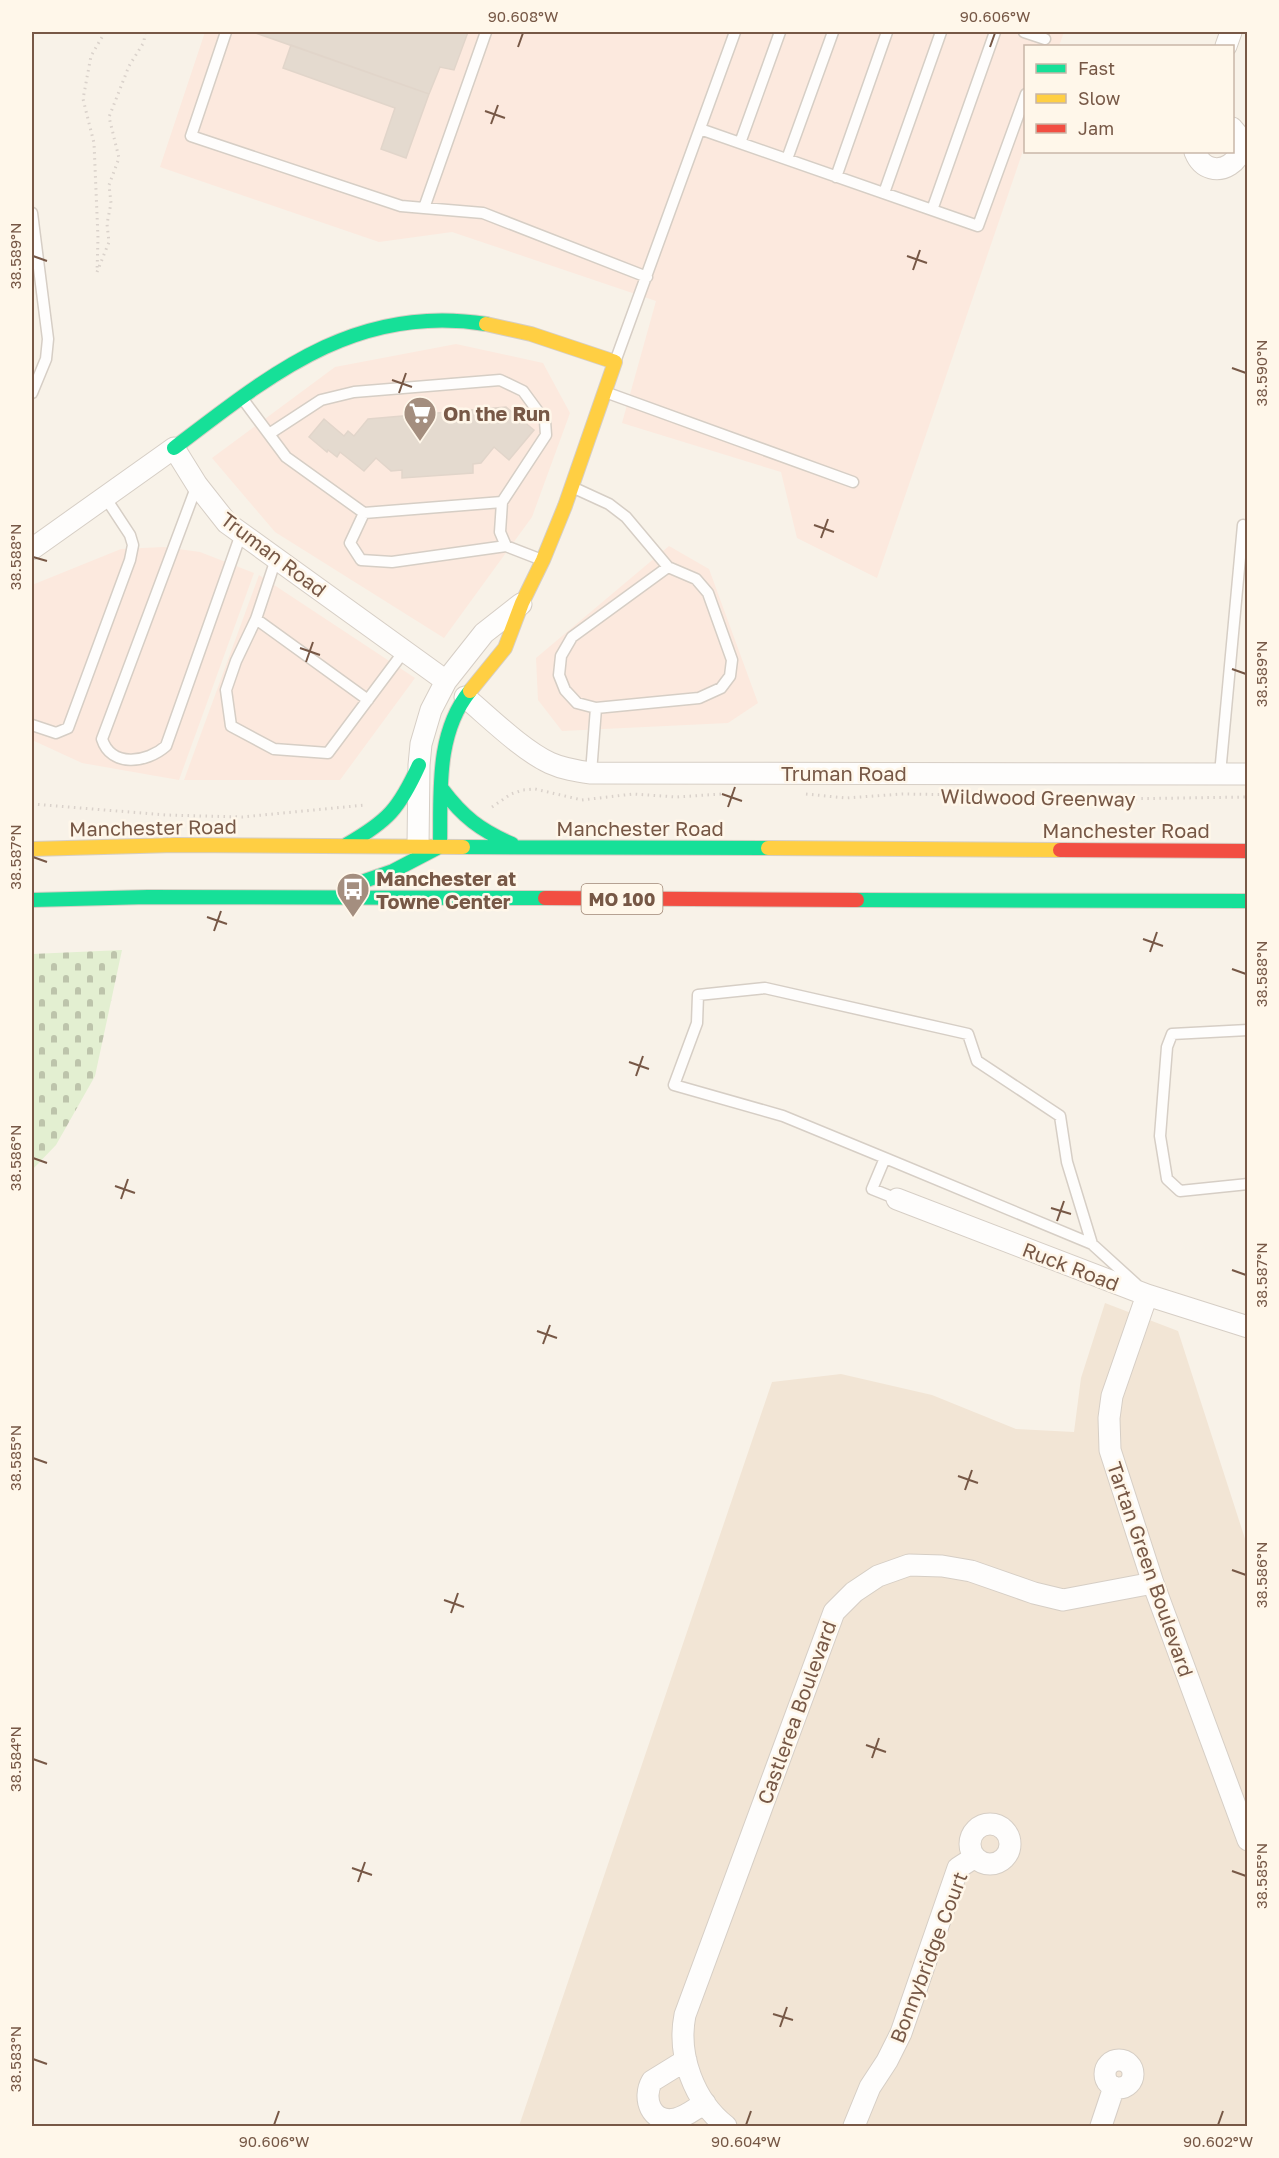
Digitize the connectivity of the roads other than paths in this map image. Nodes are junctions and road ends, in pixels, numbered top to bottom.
1 (226, 32) edge
2 (486, 32) edge
3 (735, 32) edge
4 (780, 32) edge
5 (833, 32) edge
6 (887, 32) edge
7 (941, 32) edge
8 (995, 32) edge
9 (1024, 32) edge
10 (1045, 39) edge
11 (1024, 100) edge
12 (700, 129) junction
13 (1234, 130) edge
14 (740, 143) junction
15 (1195, 153) edge
16 (787, 159) junction
17 (836, 177) junction
18 (884, 193) junction
19 (424, 208) junction
20 (932, 210) junction
21 (32, 213) edge
22 (647, 277) junction
23 (615, 362) junction
24 (604, 392) junction
25 (32, 393) edge
26 (242, 398) junction
27 (269, 434) junction
28 (174, 448) junction
29 (853, 482) dead end
30 (197, 485) junction
31 (572, 487) junction
32 (105, 496) junction
33 (502, 502) junction
34 (364, 513) junction
35 (1243, 525) dead end
36 (241, 534) junction
37 (506, 546) junction
38 (32, 549) edge
39 (276, 560) junction
40 (543, 560) junction
41 (668, 567) junction
42 (522, 603) junction
43 (256, 620) junction
44 (405, 650) junction
45 (446, 681) junction
46 (465, 697) junction
47 (368, 699) junction
48 (596, 708) junction
49 (32, 725) edge
50 (419, 765) junction
51 (591, 773) junction
52 (1220, 774) junction
53 (1248, 774) edge
54 (442, 789) junction
55 (345, 846) junction
56 (441, 846) junction
57 (519, 847) junction
58 (32, 849) edge
59 (1248, 850) edge
60 (423, 857) junction
61 (442, 882) dead end
62 (315, 897) junction
63 (467, 898) junction
64 (32, 900) edge
65 (1248, 901) edge
66 (1248, 1030) edge
67 (885, 1158) junction
68 (1248, 1184) edge
69 (897, 1199) joint
70 (1092, 1244) junction
71 (1147, 1295) junction
72 (1248, 1327) edge
73 (1153, 1583) junction
74 (1248, 1840) edge
75 (975, 1857) dead end
76 (686, 2060) junction
77 (1114, 2087) dead end
78 (705, 2103) junction
79 (726, 2127) edge
80 (854, 2127) edge
81 (1101, 2127) edge

1 - 19 lane
2 - 19 lane
3 - 12 lane
4 - 14 lane
5 - 16 lane
6 - 17 lane
7 - 18 lane
8 - 20 lane
9 - 10 lane
11 - 20 lane
12 - 14 lane
12 - 22 lane
13 - 15 street
14 - 16 lane
16 - 17 lane
17 - 18 lane
18 - 20 lane
19 - 22 lane
21 - 25 lane
22 - 23 lane
23 - 24 main road
23 - 26 main road
24 - 29 lane
24 - 31 main road
26 - 27 lane
26 - 28 main road
27 - 33 lane
27 - 34 lane
28 - 30 street, Truman Road
28 - 32 street
30 - 36 street, Truman Road
30 - 36 lane
31 - 40 main road
31 - 41 lane
32 - 38 street
32 - 49 lane
33 - 34 lane
33 - 37 lane
34 - 37 lane
35 - 52 lane
36 - 39 street, Truman Road
37 - 40 lane
39 - 43 lane
39 - 44 street, Truman Road
40 - 42 main road
41 - 48 lane
41 - 48 lane
42 - 45 street
42 - 46 main road
43 - 47 lane
43 - 47 lane
44 - 45 street, Truman Road
44 - 47 lane
45 - 50 street
46 - 51 street, Truman Road
46 - 54 main road
48 - 51 lane
50 - 55 main road
50 - 60 street
51 - 52 street, Truman Road
52 - 53 street, Truman Road
54 - 56 main road
54 - 57 main road
55 - 58 main road, Manchester Road
55 - 60 main road, Manchester Road
56 - 57 main road, Manchester Road
56 - 60 main road, Manchester Road
57 - 59 main road, Manchester Road
60 - 62 main road
61 - 63 main road
62 - 63 main road, MO 100
62 - 64 main road, MO 100
63 - 65 main road, MO 100
66 - 68 lane
67 - 69 lane
67 - 70 lane
67 - 70 lane
69 - 71 street, Ruck Road
70 - 71 lane
71 - 72 street, Ruck Road
71 - 73 street, Tartan Green Boulevard
73 - 74 street, Tartan Green Boulevard
73 - 76 street, Castlerea Boulevard
75 - 80 street, Bonnybridge Court
76 - 78 street, Castlerea Boulevard
76 - 78 street
77 - 81 street
78 - 79 street, Castlerea Boulevard

